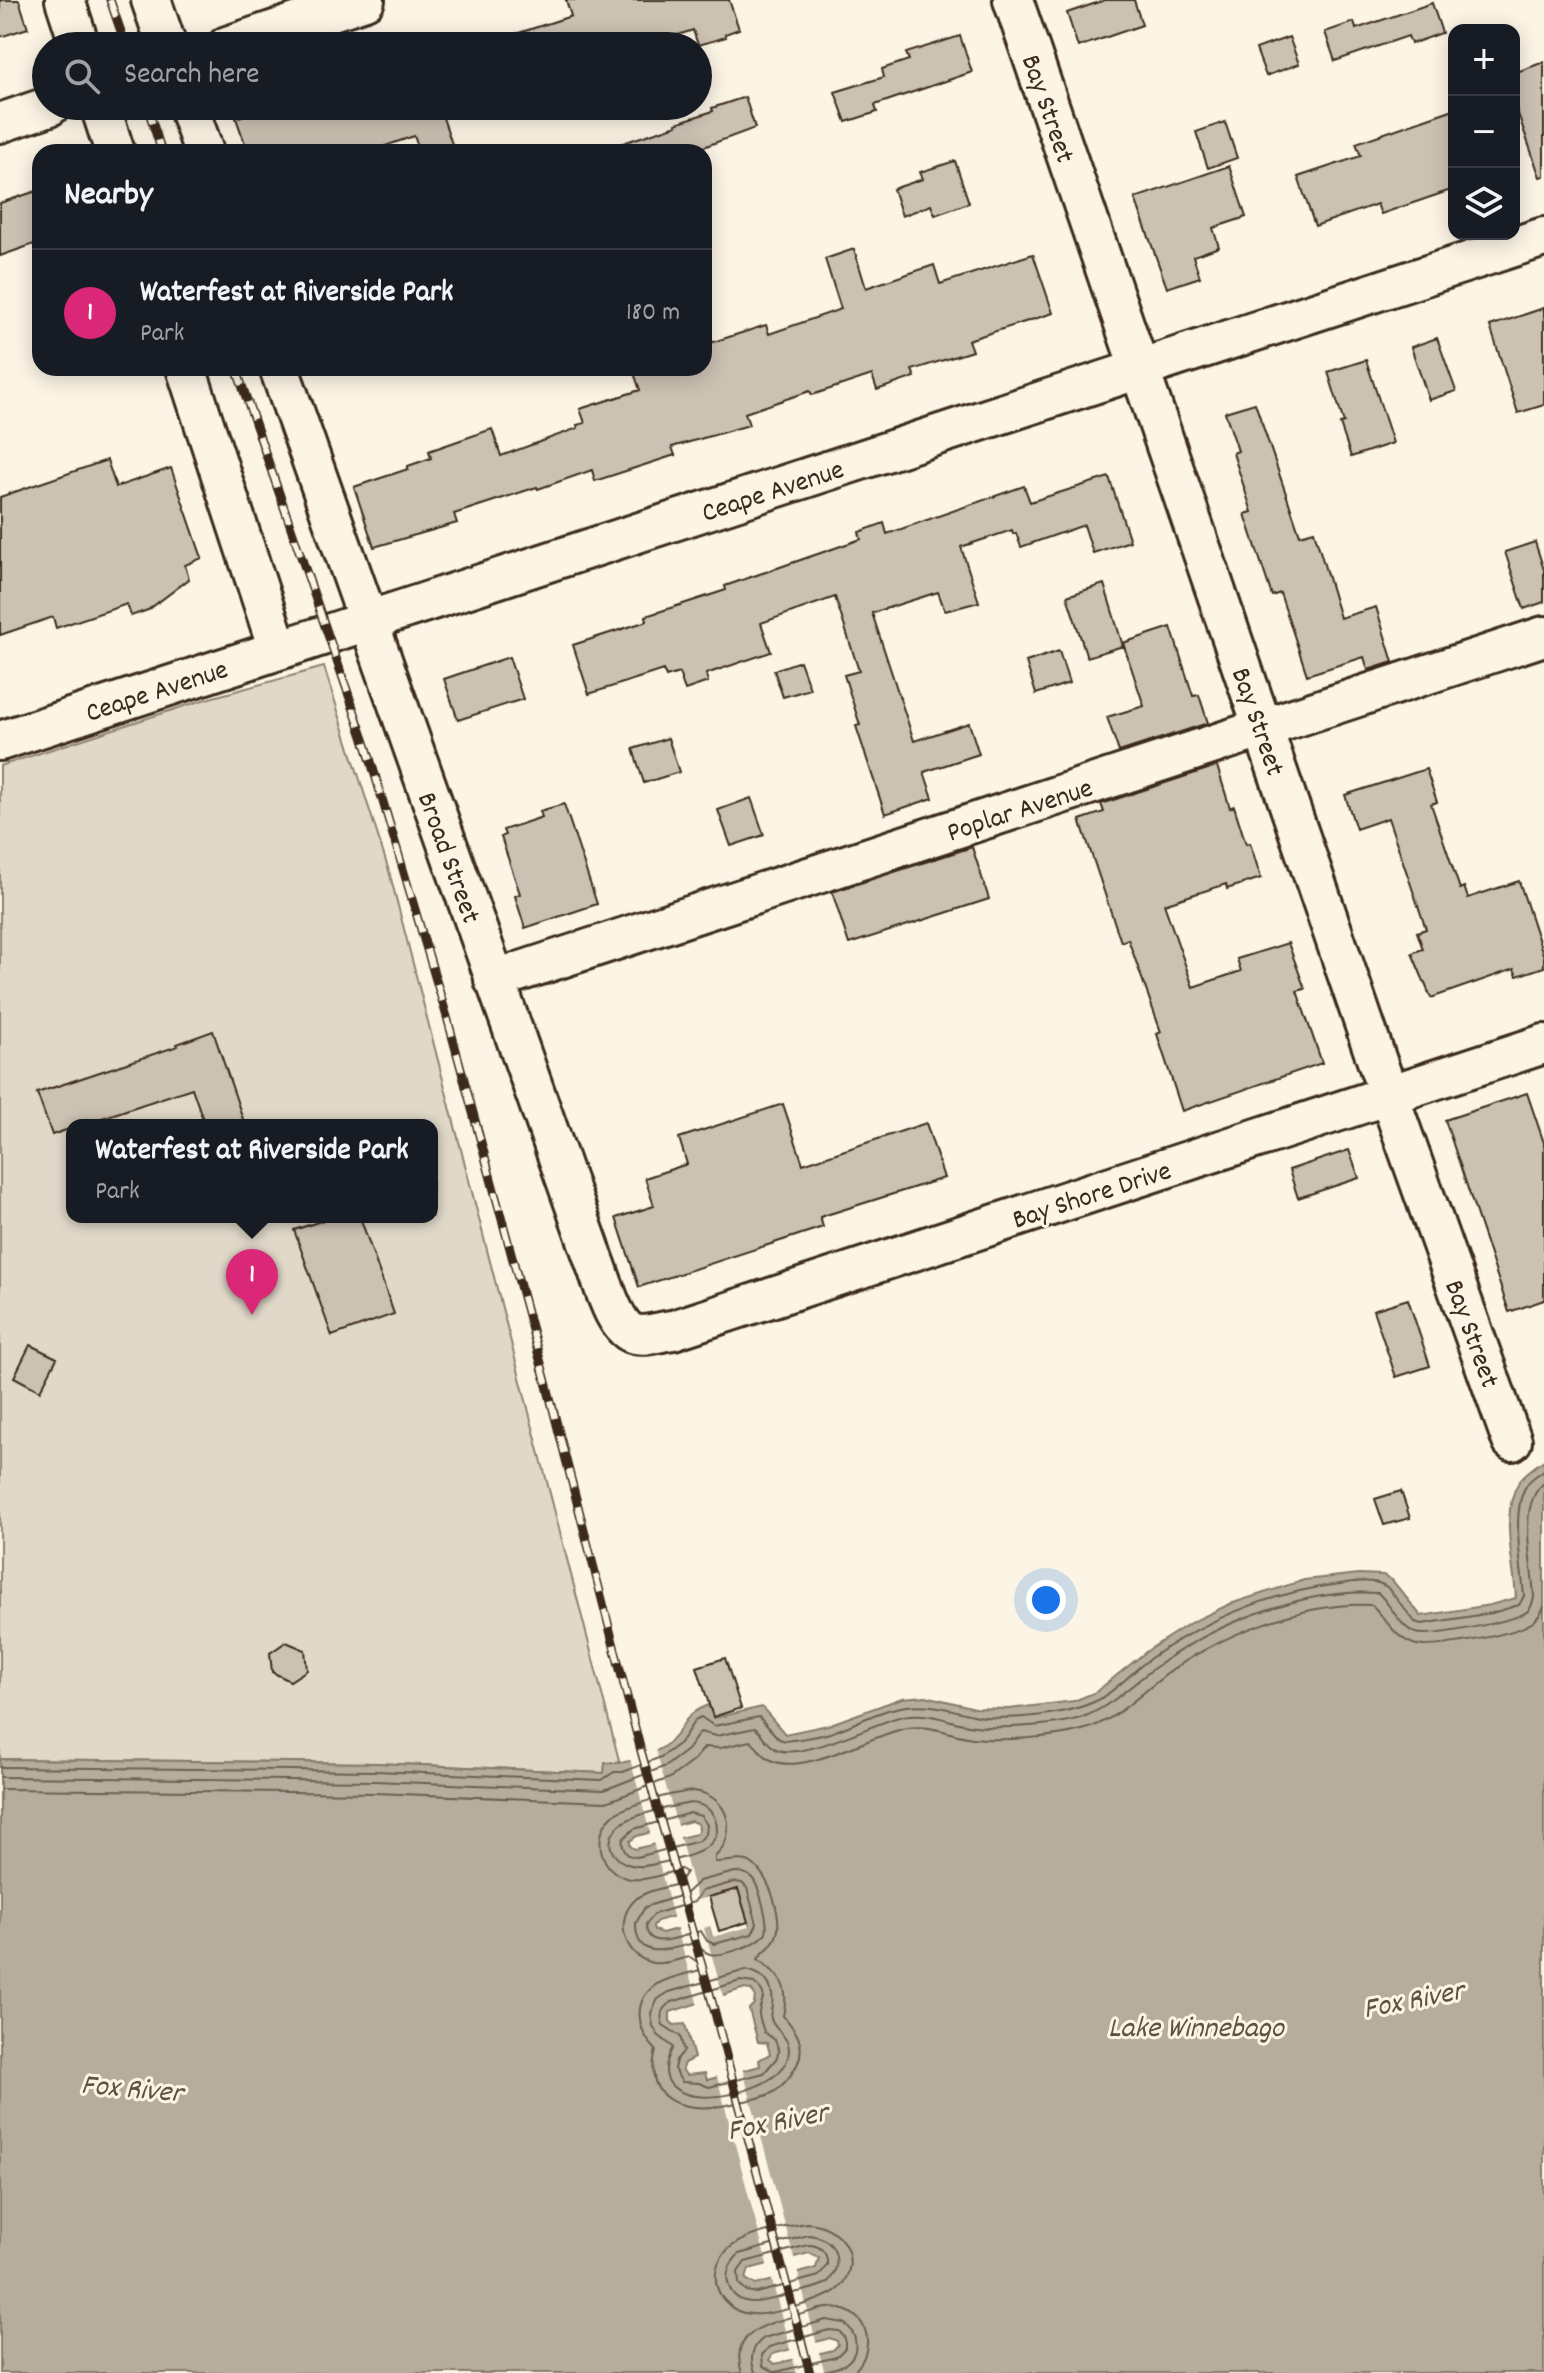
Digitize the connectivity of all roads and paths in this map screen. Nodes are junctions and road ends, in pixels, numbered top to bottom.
1 (65, 0) edge
2 (151, 0) edge
3 (365, 0) edge
4 (1013, 0) edge
5 (75, 32) edge
6 (162, 32) edge
7 (269, 32) edge
8 (32, 112) edge
9 (105, 120) edge
10 (193, 120) edge
11 (0, 123) edge
12 (112, 144) edge
13 (201, 144) edge
14 (1544, 237) edge
15 (1139, 369) junction
16 (189, 376) edge
17 (282, 376) edge
18 (367, 621) junction
19 (1544, 636) edge
20 (278, 649) junction
21 (1262, 728) junction
22 (0, 741) edge
23 (494, 980) junction
24 (1544, 1044) edge
25 (1389, 1096) junction
26 (637, 1335) joint
27 (1512, 1441) dead end

1 - 5 street
2 - 6 street
3 - 7 street
4 - 15 street, Bay Street
8 - 11 street
9 - 12 street
10 - 13 street
14 - 15 street, Ceape Avenue
15 - 18 street, Ceape Avenue
15 - 21 street, Bay Street
16 - 20 street
17 - 18 street, Broad Street
18 - 20 street, Ceape Avenue
18 - 23 street, Broad Street
19 - 21 street, Poplar Avenue
20 - 22 street, Ceape Avenue
21 - 23 street, Poplar Avenue
21 - 25 street, Bay Street
23 - 26 street, Broad Street
24 - 25 street, Bay Shore Drive
25 - 26 street, Bay Shore Drive
25 - 27 street, Bay Street

